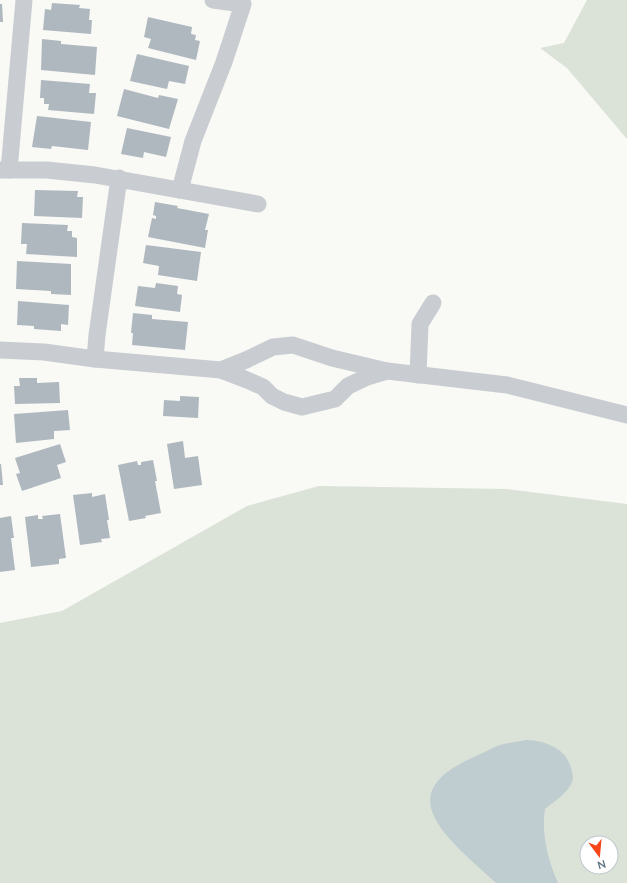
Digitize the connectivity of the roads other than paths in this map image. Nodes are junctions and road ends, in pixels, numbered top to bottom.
1 (24, 0) edge
2 (213, 0) edge
3 (4, 170) edge
4 (119, 178) junction
5 (180, 190) junction
6 (258, 204) dead end
7 (433, 303) dead end
8 (0, 350) edge
9 (95, 359) junction
10 (221, 370) junction
11 (387, 371) junction
12 (418, 375) junction
13 (627, 415) edge

1 - 3 street
2 - 5 street
3 - 4 street
4 - 5 street
4 - 9 street
5 - 6 street
7 - 12 street
8 - 9 street
9 - 10 street
10 - 11 street
10 - 11 street
11 - 12 street
12 - 13 street

